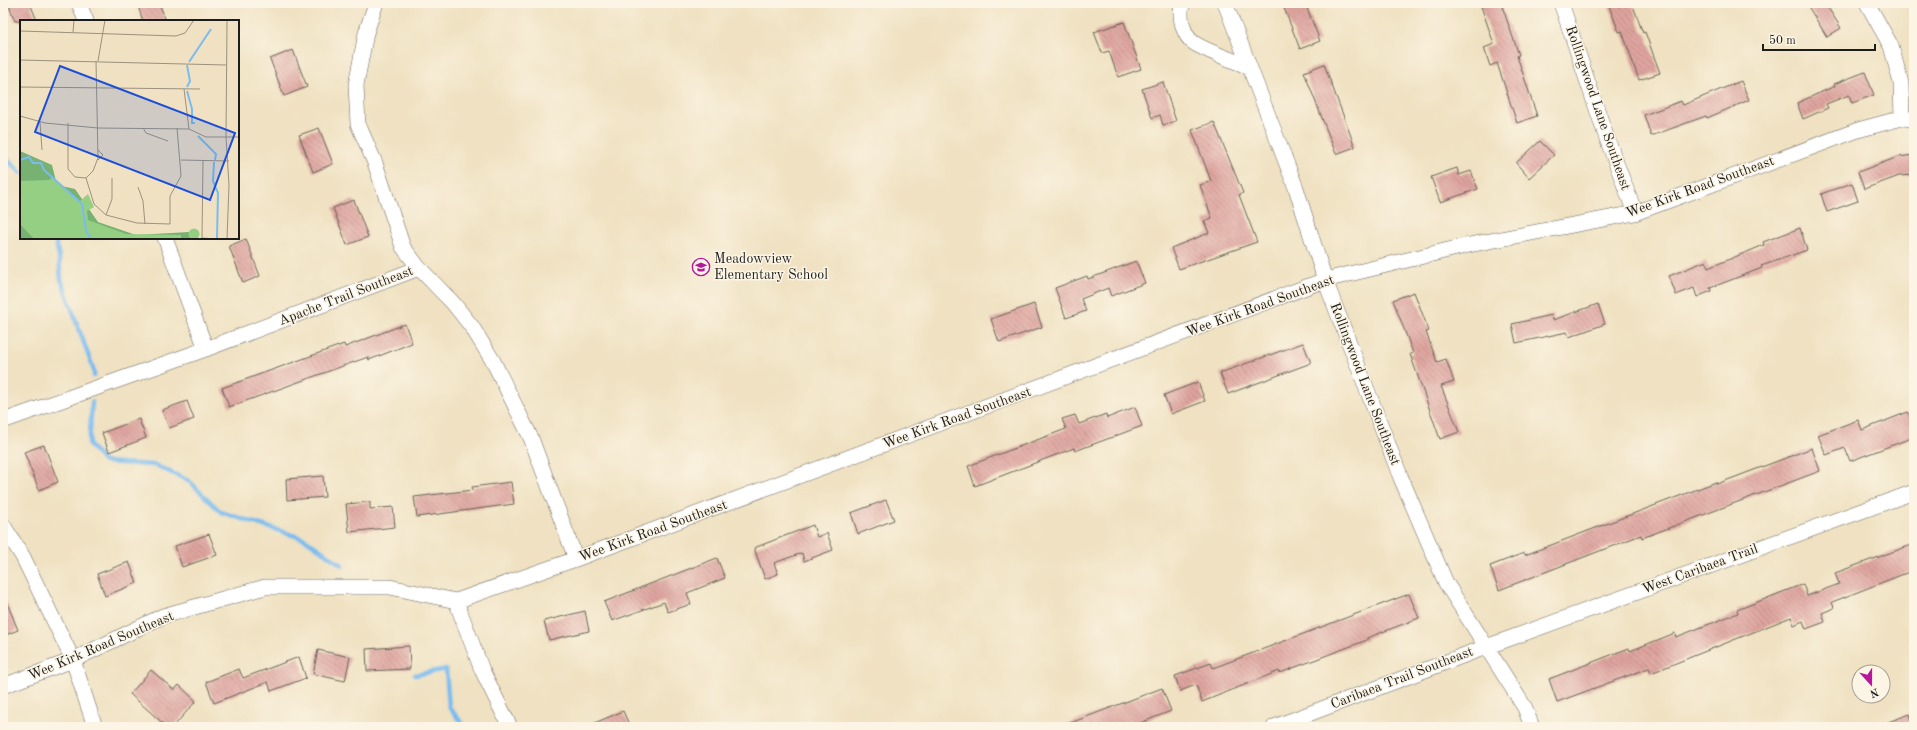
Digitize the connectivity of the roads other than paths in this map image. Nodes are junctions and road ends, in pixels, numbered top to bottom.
1 (80, 3) edge
2 (376, 3) edge
3 (1183, 3) edge
4 (1225, 3) edge
5 (1561, 3) edge
6 (1867, 3) edge
7 (86, 20) edge
8 (1249, 67) junction
9 (1908, 118) edge
10 (1635, 213) junction
11 (165, 239) edge
12 (420, 268) junction
13 (1325, 280) junction
14 (206, 349) junction
15 (3, 421) edge
16 (1914, 492) edge
17 (3, 525) edge
18 (576, 559) junction
19 (456, 601) junction
20 (1486, 647) junction
21 (73, 660) junction
22 (3, 686) edge
23 (95, 727) edge
24 (510, 727) edge
25 (1274, 727) edge
26 (1532, 727) edge

1 - 7 street
2 - 12 street
3 - 8 street
4 - 8 street, Rollingwood Lane Southeast
5 - 10 street, Rollingwood Lane Southeast
6 - 9 street
8 - 13 street, Rollingwood Lane Southeast
9 - 10 street, Wee Kirk Road Southeast
10 - 13 street, Wee Kirk Road Southeast
11 - 14 street
12 - 14 street, Apache Trail Southeast
12 - 18 street, Apache Trail Southeast
13 - 18 street, Wee Kirk Road Southeast
13 - 20 street, Rollingwood Lane Southeast
14 - 15 street, Apache Trail Southeast
16 - 20 street, West Caribaea Trail
17 - 21 street
18 - 19 street, Wee Kirk Road Southeast
19 - 21 street, Wee Kirk Road Southeast
19 - 24 street
20 - 25 street, Caribaea Trail Southeast
20 - 26 street, Rollingwood Lane Southeast
21 - 22 street, Wee Kirk Road Southeast
21 - 23 street

